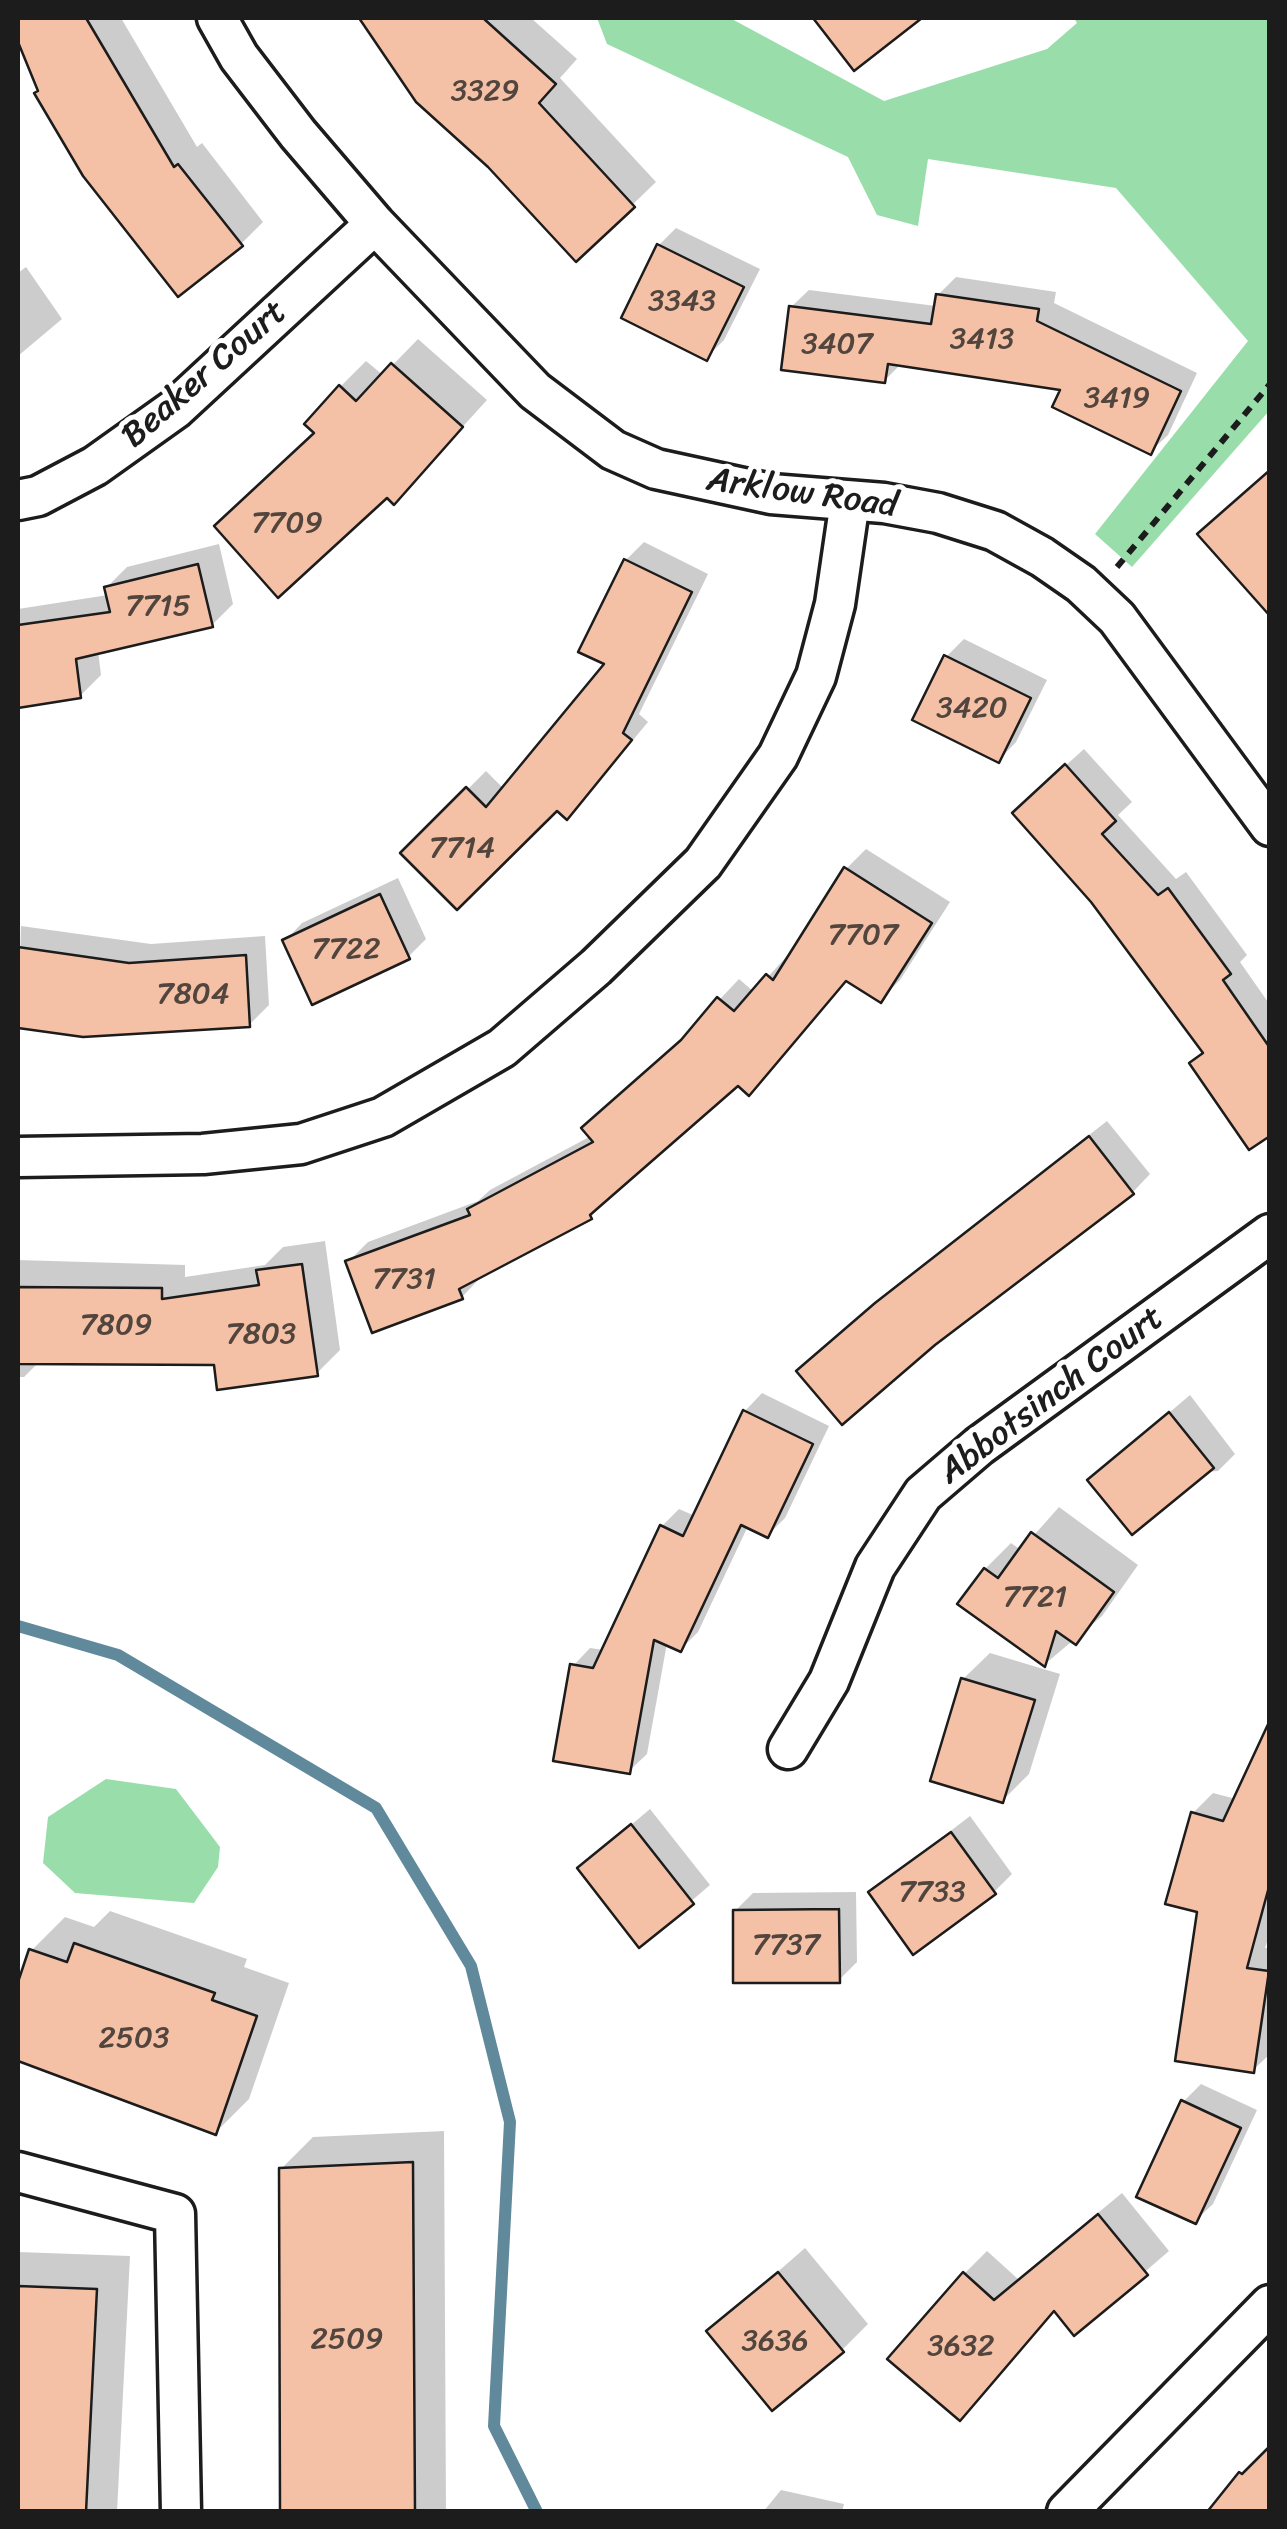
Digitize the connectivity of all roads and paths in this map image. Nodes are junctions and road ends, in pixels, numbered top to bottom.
1 (216, 18) edge
2 (375, 224) junction
3 (1270, 384) edge
4 (18, 500) edge
5 (850, 501) junction
6 (1116, 569) dead end
7 (1270, 826) edge
8 (18, 1157) edge
9 (1270, 1234) edge
10 (788, 1749) dead end
11 (18, 2172) edge
12 (1270, 2305) edge
13 (181, 2512) edge
14 (1066, 2512) edge

1 - 2 street, Arklow Road
2 - 4 street, Beaker Court
2 - 5 street, Arklow Road
3 - 6 path
5 - 7 street, Arklow Road
5 - 8 street
9 - 10 street, Abbotsinch Court
11 - 13 street
12 - 14 street

